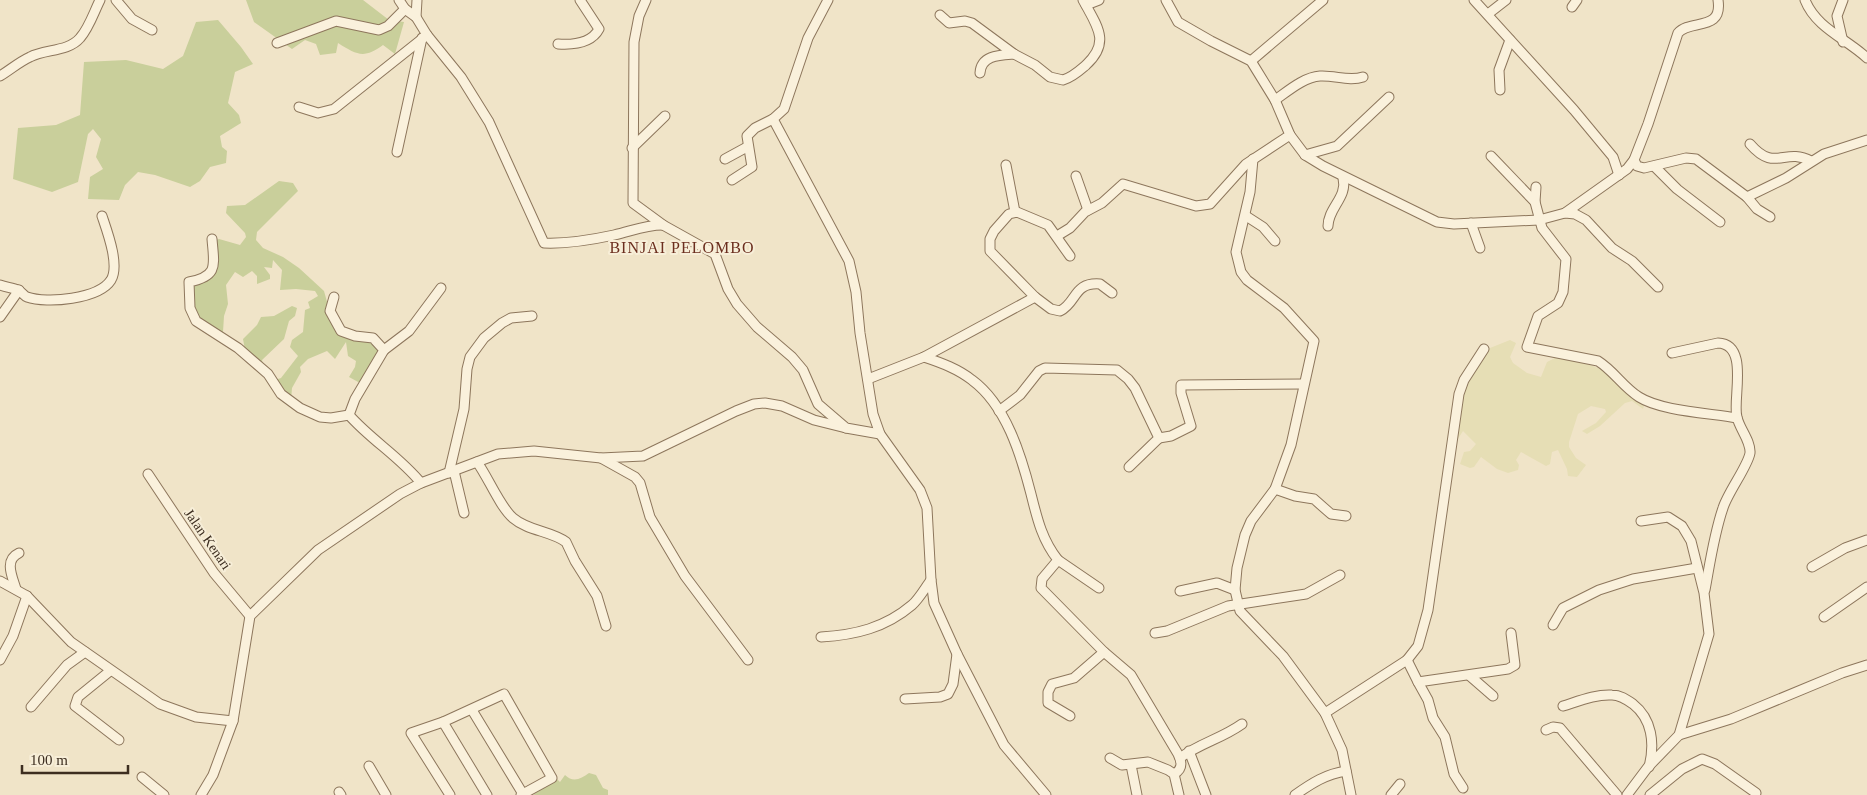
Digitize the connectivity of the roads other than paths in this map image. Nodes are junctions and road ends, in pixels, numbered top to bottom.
1 (100, 0) edge
2 (116, 0) edge
3 (399, 0) edge
4 (417, 0) edge
5 (580, 0) edge
6 (646, 0) edge
7 (828, 0) edge
8 (1099, 0) edge
9 (1166, 0) edge
10 (1323, 0) edge
11 (1474, 0) edge
12 (1506, 0) edge
13 (1718, 0) edge
14 (1805, 0) edge
15 (1843, 0) edge
16 (1085, 3) edge
17 (405, 9) junction
18 (940, 14) dead end
19 (1488, 14) junction
20 (416, 17) junction
21 (152, 30) dead end
22 (424, 37) junction
23 (1510, 40) junction
24 (1843, 42) junction
25 (277, 43) dead end
26 (558, 44) dead end
27 (1014, 54) junction
28 (1867, 58) edge
29 (1251, 61) junction
30 (980, 73) dead end
31 (0, 76) edge
32 (1363, 77) dead end
33 (1500, 90) dead end
34 (1389, 96) dead end
35 (1275, 100) junction
36 (299, 107) dead end
37 (666, 116) dead end
38 (773, 119) junction
39 (1290, 135) junction
40 (1867, 140) edge
41 (1750, 144) dead end
42 (747, 146) junction
43 (632, 148) junction
44 (397, 152) dead end
45 (1306, 154) junction
46 (1491, 156) dead end
47 (725, 159) dead end
48 (1253, 159) junction
49 (1634, 160) junction
50 (1811, 161) junction
51 (1006, 165) dead end
52 (1655, 167) junction
53 (1619, 175) junction
54 (1076, 176) dead end
55 (1343, 178) junction
56 (732, 180) dead end
57 (1536, 186) dead end
58 (1747, 197) junction
59 (1535, 202) junction
60 (1088, 210) junction
61 (1015, 212) junction
62 (1565, 213) junction
63 (102, 216) dead end
64 (1246, 216) junction
65 (1770, 217) dead end
66 (1538, 220) junction
67 (1720, 222) dead end
68 (1471, 223) junction
69 (663, 225) junction
70 (1328, 226) dead end
71 (1057, 236) junction
72 (212, 239) dead end
73 (1275, 241) dead end
74 (1480, 248) dead end
75 (1070, 256) dead end
76 (0, 285) edge
77 (1658, 287) dead end
78 (441, 288) dead end
79 (19, 290) junction
80 (1112, 293) dead end
81 (334, 297) dead end
82 (1036, 297) junction
83 (0, 316) edge
84 (532, 316) dead end
85 (1484, 349) dead end
86 (384, 350) junction
87 (1672, 353) dead end
88 (924, 357) junction
89 (868, 379) junction
90 (1303, 384) junction
91 (999, 411) junction
92 (350, 415) junction
93 (1737, 418) junction
94 (846, 428) junction
95 (880, 434) junction
96 (1160, 438) junction
97 (601, 458) junction
98 (477, 462) junction
99 (1130, 467) dead end
100 (452, 472) junction
101 (148, 474) dead end
102 (420, 483) junction
103 (1275, 489) junction
104 (464, 513) dead end
105 (1346, 516) dead end
106 (1640, 521) dead end
107 (1867, 540) edge
108 (19, 553) dead end
109 (1058, 560) junction
110 (1812, 567) dead end
111 (1697, 568) junction
112 (1340, 576) dead end
113 (931, 580) junction
114 (0, 582) edge
115 (1867, 587) edge
116 (1099, 588) dead end
117 (16, 589) junction
118 (1235, 590) junction
119 (1180, 591) dead end
120 (1704, 593) junction
121 (27, 596) junction
122 (1237, 604) junction
123 (250, 616) junction
124 (1824, 617) dead end
125 (1553, 625) dead end
126 (606, 626) dead end
127 (1511, 632) dead end
128 (1154, 633) dead end
129 (821, 637) dead end
130 (85, 652) junction
131 (1104, 652) junction
132 (957, 654) junction
133 (0, 660) edge
134 (748, 660) dead end
135 (1407, 660) junction
136 (1867, 665) edge
137 (110, 671) junction
138 (1470, 676) junction
139 (1418, 682) junction
140 (1493, 696) dead end
141 (905, 699) dead end
142 (1563, 706) dead end
143 (31, 707) dead end
144 (472, 710) junction
145 (1325, 714) junction
146 (1070, 716) dead end
147 (233, 721) junction
148 (443, 722) junction
149 (1242, 724) dead end
150 (1546, 730) dead end
151 (1679, 735) junction
152 (119, 740) dead end
153 (1189, 751) junction
154 (1110, 758) dead end
155 (1180, 758) junction
156 (1131, 765) junction
157 (369, 766) dead end
158 (1648, 767) junction
159 (1346, 771) junction
160 (1174, 774) junction
161 (142, 777) dead end
162 (1400, 784) dead end
163 (1463, 788) dead end
164 (1756, 793) dead end
165 (522, 794) edge
166 (164, 795) edge
167 (201, 795) edge
168 (386, 795) edge
169 (450, 795) edge
170 (487, 795) edge
171 (1046, 795) edge
172 (1137, 795) edge
173 (1179, 795) edge
174 (1206, 795) edge
175 (1295, 795) edge
176 (1351, 795) edge
177 (1391, 795) edge
178 (1617, 795) edge
179 (1627, 795) edge
180 (1650, 795) edge

1 - 31 street
2 - 21 street
3 - 17 street
4 - 20 street
5 - 26 street
6 - 43 street
7 - 38 street
8 - 16 street
9 - 29 street
10 - 29 street
11 - 19 street
12 - 19 street
13 - 49 street
14 - 24 street
15 - 24 street
16 - 27 street
17 - 20 street
17 - 25 street
18 - 27 street
19 - 23 street
20 - 22 street
22 - 36 street
22 - 44 street
22 - 69 street
23 - 33 street
23 - 53 street
24 - 28 street
27 - 30 street
29 - 35 street
32 - 35 street
34 - 45 street
35 - 39 street
37 - 43 street
38 - 42 street
38 - 89 street
39 - 45 street
39 - 48 street
40 - 50 street
41 - 50 street
42 - 47 street
42 - 56 street
43 - 69 street
45 - 55 street
46 - 59 street
48 - 60 street
48 - 64 street
49 - 52 street
49 - 53 street
50 - 58 street
51 - 61 street
52 - 58 street
52 - 67 street
53 - 62 street
54 - 60 street
55 - 68 street
55 - 70 street
57 - 59 street
58 - 65 street
59 - 66 street
60 - 71 street
61 - 71 street
61 - 82 street
62 - 66 street
62 - 77 street
63 - 79 street
64 - 73 street
64 - 90 street
66 - 68 street
66 - 93 street
68 - 74 street
69 - 94 street
71 - 75 street
72 - 92 street
76 - 79 street
78 - 86 street
79 - 83 street
80 - 82 street
81 - 86 street
82 - 88 street
84 - 100 street
85 - 135 street
86 - 92 street
87 - 93 street
88 - 89 street
88 - 91 street
89 - 95 street
90 - 96 street
90 - 103 street
91 - 96 street
91 - 109 street
92 - 102 street
93 - 120 street
94 - 95 street
94 - 97 street
95 - 113 street
96 - 99 street
97 - 98 street
97 - 134 street
98 - 100 street
98 - 126 street
100 - 102 street
100 - 104 street
101 - 123 street, Jalan Kenari
102 - 123 street
103 - 105 street
103 - 118 street
106 - 111 street
107 - 110 street
108 - 117 street
109 - 116 street
109 - 131 street
111 - 120 street
111 - 125 street
112 - 122 street
113 - 129 street
113 - 132 street
114 - 117 street
115 - 124 street
117 - 121 street
118 - 119 street
118 - 122 street
120 - 151 street
121 - 130 street
121 - 133 street
122 - 128 street
122 - 145 street
123 - 147 street
127 - 138 street
130 - 137 street
130 - 143 street
131 - 146 street
131 - 155 street
132 - 141 street
132 - 171 street
135 - 139 street
135 - 145 street
136 - 151 street
137 - 147 street
137 - 152 street
138 - 139 street
138 - 140 street
139 - 163 street
142 - 158 street
144 - 148 street
144 - 165 street
144 - 165 street
145 - 159 street
147 - 167 street
148 - 169 street
148 - 170 street
149 - 153 street
150 - 178 street
151 - 158 street
153 - 155 street
153 - 174 street
154 - 156 street
155 - 160 street
156 - 160 street
156 - 172 street
157 - 168 street
158 - 179 street
159 - 175 street
159 - 176 street
160 - 173 street
161 - 166 street
162 - 177 street
164 - 180 street

